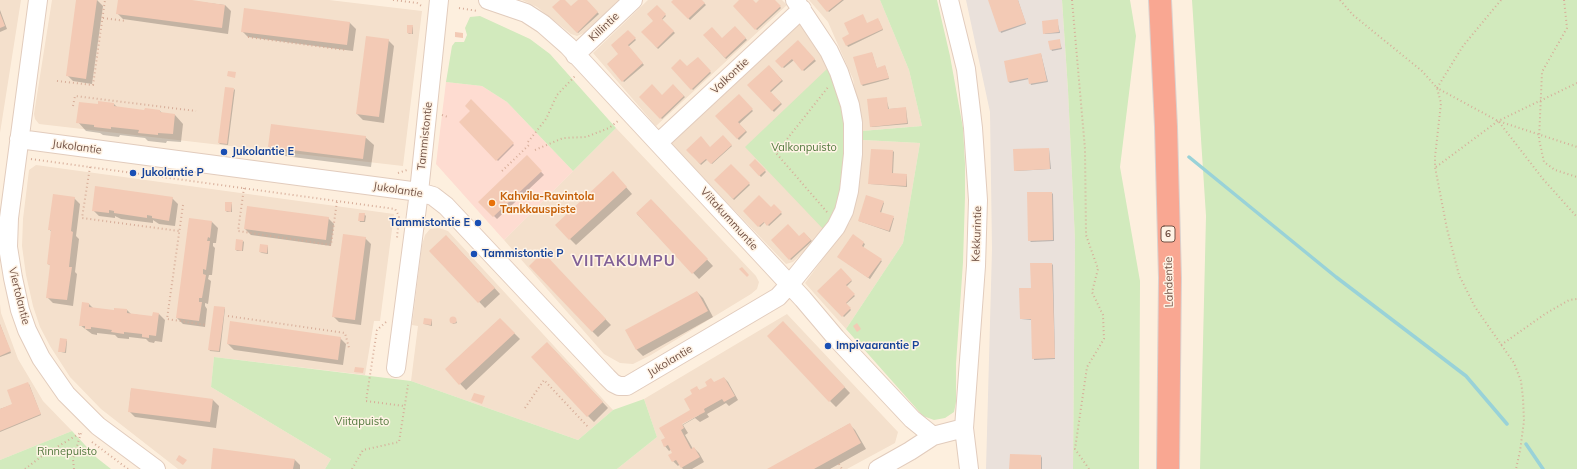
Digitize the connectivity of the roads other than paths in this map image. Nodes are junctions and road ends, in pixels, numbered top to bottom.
1 (38, 0) edge
2 (633, 0) edge
3 (949, 0) edge
4 (1160, 0) edge
5 (433, 4) edge
6 (799, 5) edge
7 (486, 6) edge
8 (574, 62) junction
9 (19, 139) junction
10 (658, 143) junction
11 (419, 192) junction
12 (790, 285) junction
13 (396, 368) dead end
14 (964, 428) junction
15 (933, 436) junction
16 (156, 469) edge
17 (878, 469) edge
18 (969, 469) edge
19 (1168, 469) edge

1 - 9 street, Viertolantie
2 - 8 street, Killintie
3 - 14 street, Kekkurintie
4 - 19 highway, Lahdentie / 6
5 - 11 street, Tammistontie
6 - 10 street, Valkontie
6 - 12 street
7 - 8 street, Viitakummuntie
8 - 10 street, Viitakummuntie
9 - 11 street, Jukolantie
9 - 16 street, Viertolantie
10 - 12 street, Viitakummuntie
11 - 12 street, Jukolantie
11 - 13 street, Tammistontie
12 - 15 street, Viitakummuntie
14 - 15 street
14 - 18 street, Kekkurintie
15 - 17 street

